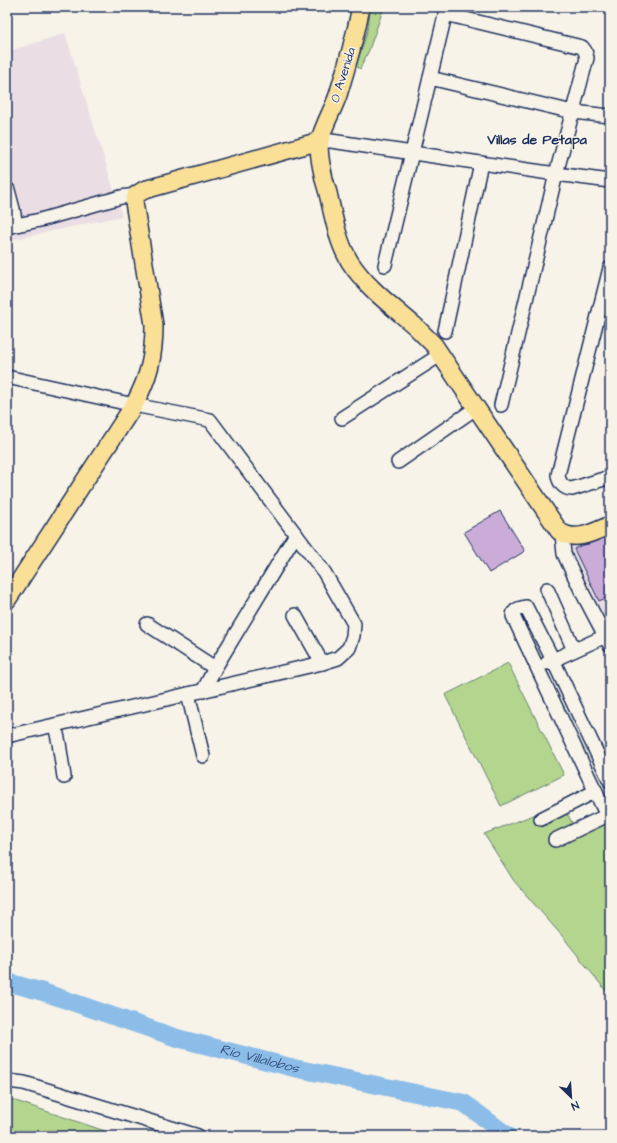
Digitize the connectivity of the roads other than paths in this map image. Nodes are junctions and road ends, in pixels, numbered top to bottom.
1 (361, 7) edge
2 (446, 11) edge
3 (430, 78) junction
4 (573, 112) junction
5 (610, 116) edge
6 (320, 141) junction
7 (411, 153) junction
8 (481, 163) junction
9 (556, 174) junction
10 (610, 181) edge
11 (7, 190) edge
12 (136, 195) junction
13 (11, 226) edge
14 (385, 265) dead end
15 (610, 268) edge
16 (445, 331) dead end
17 (440, 354) junction
18 (7, 377) edge
19 (134, 405) junction
20 (501, 405) dead end
21 (476, 408) junction
22 (342, 418) dead end
23 (398, 462) dead end
24 (610, 478) edge
25 (610, 525) edge
26 (296, 534) junction
27 (562, 534) junction
28 (547, 589) dead end
29 (7, 600) edge
30 (295, 615) dead end
31 (147, 624) dead end
32 (608, 638) edge
33 (574, 650) junction
34 (553, 660) junction
35 (322, 663) junction
36 (215, 668) junction
37 (538, 668) junction
38 (203, 691) junction
39 (188, 694) junction
40 (54, 725) junction
41 (7, 736) edge
42 (595, 750) junction
43 (203, 756) dead end
44 (580, 758) junction
45 (64, 777) dead end
46 (610, 781) edge
47 (596, 791) junction
48 (609, 815) edge
49 (541, 819) dead end
50 (555, 840) dead end
51 (7, 1081) edge
52 (198, 1136) edge

1 - 6 main road, 0 Avenida
2 - 3 street
2 - 4 street
3 - 4 street
3 - 7 street
4 - 5 street
4 - 9 street
6 - 7 street
6 - 12 main road
6 - 17 main road
7 - 8 street
7 - 14 street
8 - 9 street
8 - 16 street
9 - 10 street
9 - 20 street
11 - 13 street
12 - 13 street
12 - 19 main road
15 - 24 street
17 - 21 main road
17 - 22 street
18 - 19 street
19 - 26 street
19 - 29 main road
21 - 23 street
21 - 27 main road
25 - 27 main road
26 - 35 street
26 - 36 street
27 - 32 street
28 - 33 street
30 - 35 street
31 - 36 street
32 - 33 street
33 - 34 street
34 - 37 street
34 - 37 street
34 - 42 street
35 - 38 street
36 - 38 street
37 - 44 street
38 - 39 street
39 - 40 street
39 - 43 street
40 - 41 street
40 - 45 street
42 - 44 street
42 - 46 street
44 - 47 street
47 - 48 street
47 - 49 street
48 - 50 street
51 - 52 street

